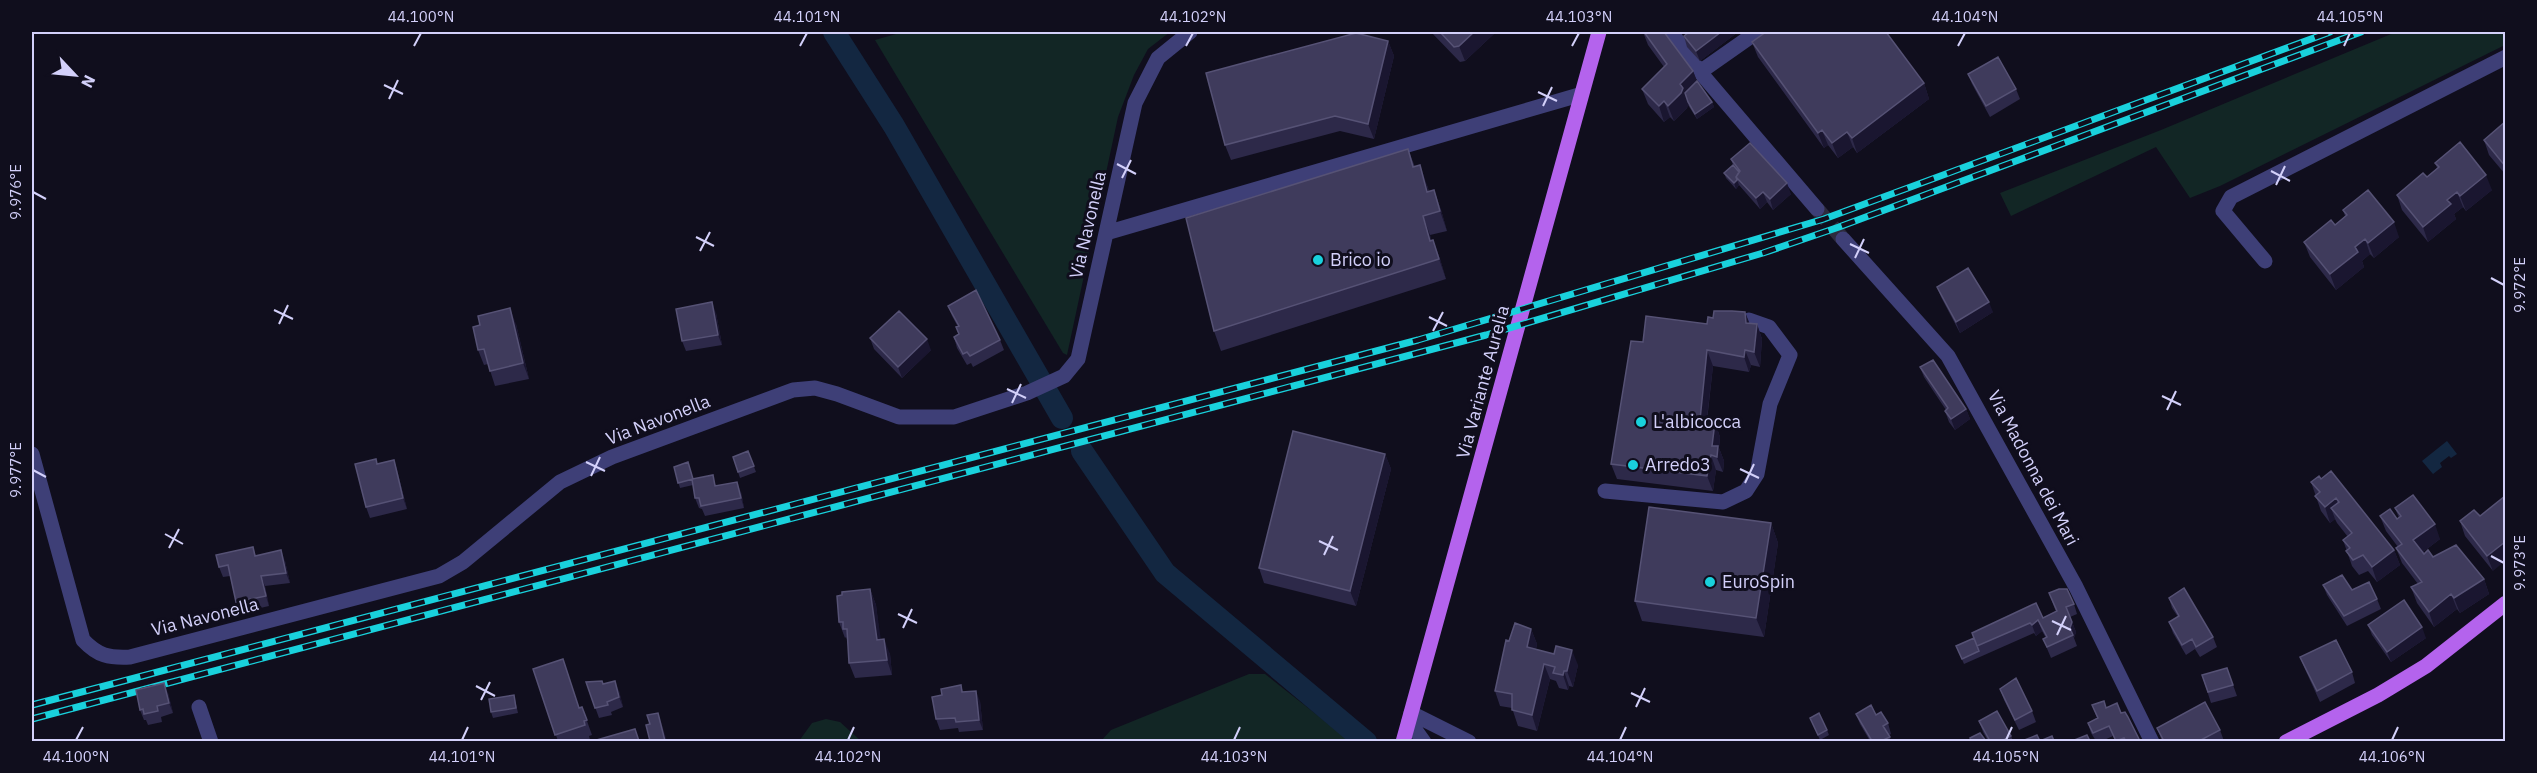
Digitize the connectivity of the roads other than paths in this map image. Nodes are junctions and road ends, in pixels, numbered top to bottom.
1 (1190, 32) edge
2 (1599, 32) edge
3 (1671, 32) edge
4 (1758, 32) edge
5 (2505, 57) edge
6 (1700, 72) junction
7 (1579, 95) junction
8 (1817, 209) tunnel mouth
9 (1106, 233) junction
10 (1843, 239) tunnel mouth
11 (2265, 261) dead end
12 (1749, 321) edge
13 (32, 453) edge
14 (1605, 491) dead end
15 (2505, 603) edge
16 (199, 707) dead end
17 (1410, 717) junction
18 (211, 741) edge
19 (1403, 741) edge
20 (1424, 741) edge
21 (1468, 741) edge
22 (2152, 741) edge
23 (2286, 741) edge

1 - 9 street, Via Navonella
2 - 7 main road, Via Variante Aurelia
3 - 6 street
4 - 6 street
5 - 11 street
6 - 8 street
7 - 9 street
7 - 17 main road, Via Variante Aurelia
9 - 13 street, Via Navonella
10 - 22 street, Via Madonna dei Mari
12 - 14 street
15 - 23 main road
16 - 18 street
17 - 19 main road, Via Variante Aurelia
17 - 20 street
17 - 21 street

